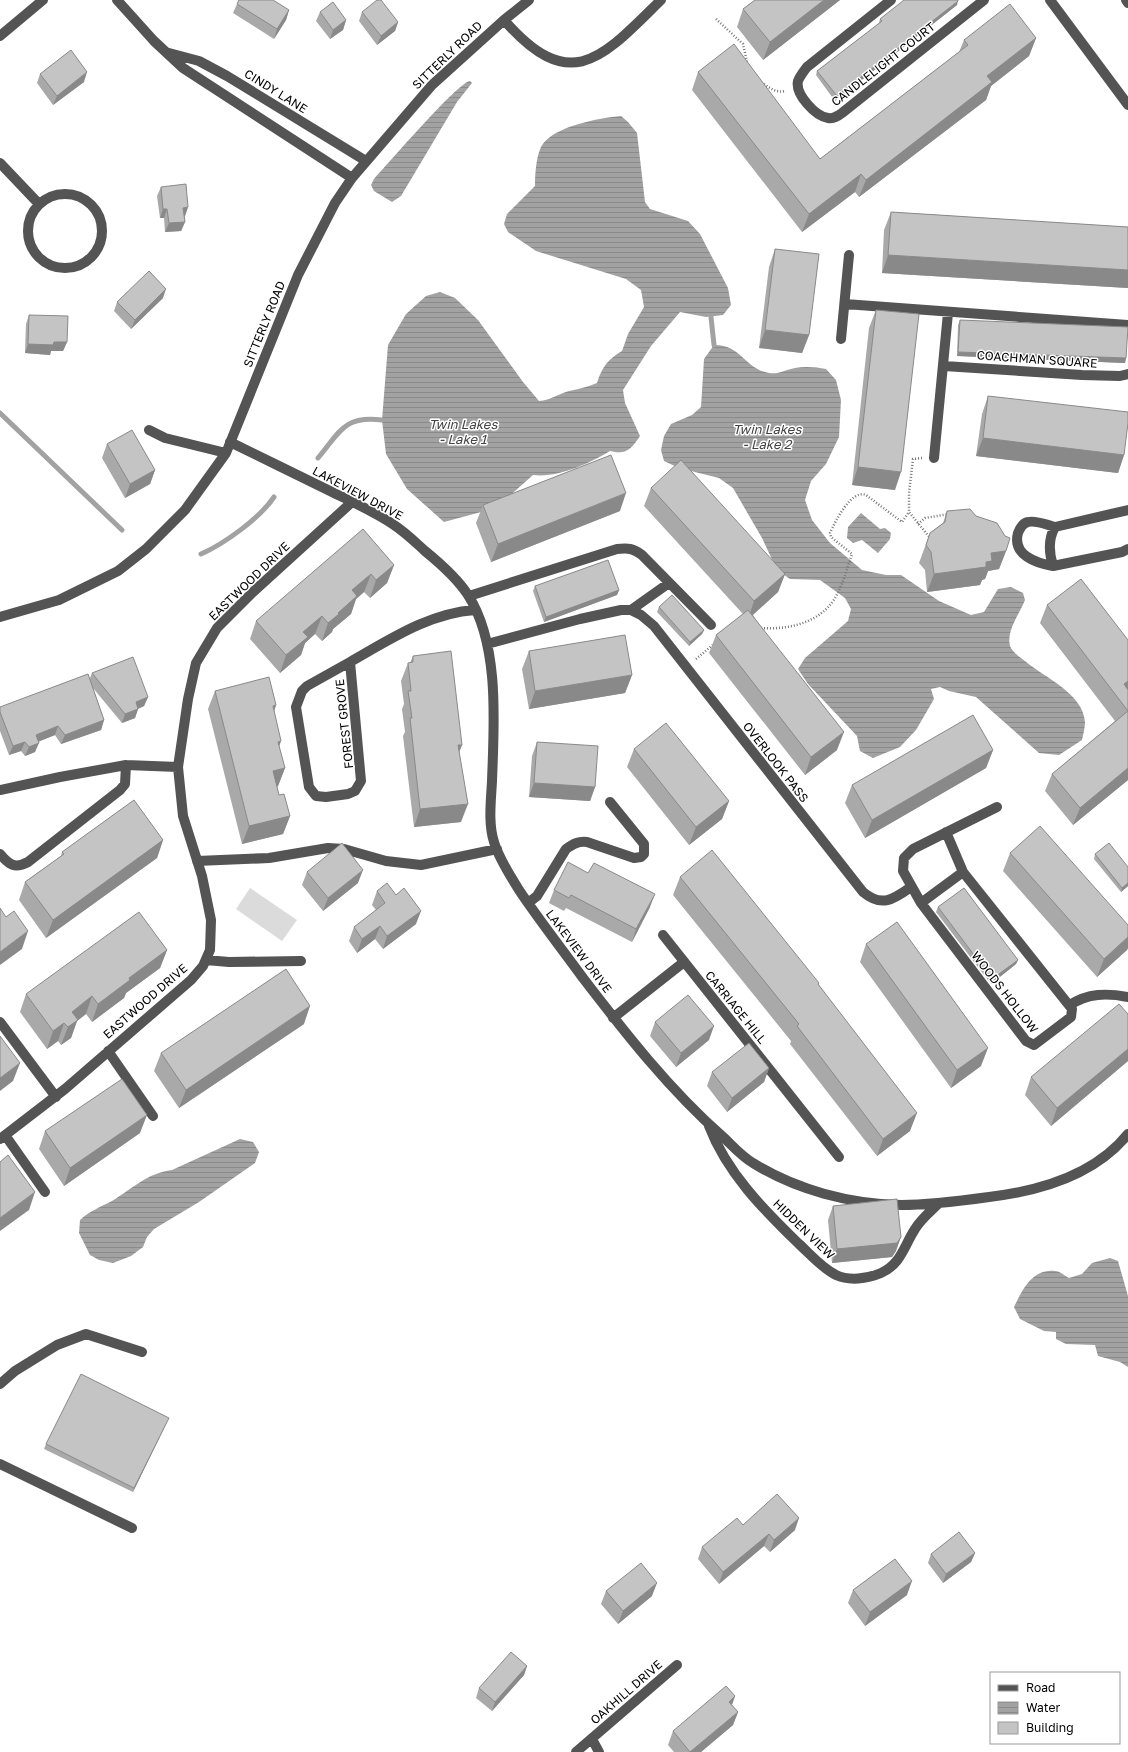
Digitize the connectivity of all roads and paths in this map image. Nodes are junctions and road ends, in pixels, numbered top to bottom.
1 (43, 0) edge
2 (117, 0) edge
3 (529, 0) edge
4 (661, 0) edge
5 (892, 0) edge
6 (1050, 0) edge
7 (1126, 0) edge
8 (977, 2) edge
9 (1128, 2) edge
10 (716, 19) dead end
11 (504, 20) junction
12 (0, 36) edge
13 (167, 52) junction
14 (747, 63) edge
15 (763, 84) edge
16 (798, 87) junction
17 (1128, 105) edge
18 (366, 161) junction
19 (0, 163) edge
20 (352, 178) junction
21 (40, 204) junction
22 (849, 255) dead end
23 (845, 304) junction
24 (948, 313) junction
25 (1128, 325) edge
26 (841, 339) dead end
27 (944, 366) junction
28 (1128, 374) edge
29 (149, 430) dead end
30 (230, 442) junction
31 (226, 453) junction
32 (934, 458) joint
33 (352, 502) junction
34 (1128, 510) edge
35 (909, 512) junction
36 (950, 514) edge
37 (918, 524) junction
38 (1055, 527) junction
39 (931, 540) edge
40 (1128, 549) edge
41 (1053, 566) junction
42 (669, 583) junction
43 (469, 596) junction
44 (475, 610) junction
45 (631, 610) junction
46 (0, 617) edge
47 (711, 625) dead end
48 (758, 628) edge
49 (716, 643) edge
50 (486, 644) junction
51 (350, 662) junction
52 (685, 667) junction
53 (126, 765) junction
54 (178, 767) junction
55 (0, 790) edge
56 (610, 802) dead end
57 (997, 807) dead end
58 (946, 832) junction
59 (497, 849) junction
60 (0, 854) edge
61 (197, 861) junction
62 (963, 872) junction
63 (911, 887) junction
64 (528, 903) junction
65 (921, 903) junction
66 (663, 935) dead end
67 (206, 960) junction
68 (301, 961) dead end
69 (684, 962) junction
70 (1128, 997) edge
71 (1070, 1005) junction
72 (613, 1018) junction
73 (0, 1022) edge
74 (108, 1051) junction
75 (56, 1097) junction
76 (154, 1116) dead end
77 (708, 1124) junction
78 (1128, 1134) edge
79 (3, 1137) edge
80 (839, 1157) dead end
81 (45, 1192) dead end
82 (938, 1204) junction
83 (142, 1352) dead end
84 (0, 1384) edge
85 (0, 1464) edge
86 (132, 1528) dead end
87 (677, 1665) dead end
88 (592, 1739) junction
89 (576, 1752) edge
90 (600, 1752) edge

1 - 12 street
2 - 13 street, CINDY LANE
3 - 11 street, SITTERLY ROAD
4 - 11 street
5 - 16 street
6 - 17 street
7 - 9 street
8 - 16 street, CANDLELIGHT COURT
10 - 14 path
11 - 18 street, SITTERLY ROAD
13 - 18 street, CINDY LANE
13 - 20 street, CINDY LANE
15 - 16 path
18 - 20 street, SITTERLY ROAD
19 - 21 street
20 - 30 street, SITTERLY ROAD
21 - 21 street
22 - 23 street
23 - 24 street
23 - 26 street
24 - 25 street
24 - 27 street
27 - 28 street, COACHMAN SQUARE
27 - 32 street
29 - 31 street
30 - 31 street, SITTERLY ROAD
30 - 33 street, LAKEVIEW DRIVE
31 - 46 street, SITTERLY ROAD
32 - 35 path
33 - 43 street, LAKEVIEW DRIVE
33 - 54 street, EASTWOOD DRIVE
34 - 38 street
35 - 37 path
35 - 48 path
36 - 37 path
37 - 39 path
38 - 41 street
38 - 41 street
40 - 41 street
42 - 43 street
42 - 45 street
42 - 47 street
43 - 44 street, LAKEVIEW DRIVE
44 - 50 street, LAKEVIEW DRIVE
44 - 51 street, FOREST GROVE
45 - 50 street
45 - 52 street, OVERLOOK PASS
49 - 52 path
50 - 59 street, LAKEVIEW DRIVE
51 - 51 street, FOREST GROVE
52 - 63 street, OVERLOOK PASS
53 - 54 street
53 - 55 street
53 - 60 street
54 - 61 street, EASTWOOD DRIVE
56 - 64 street
57 - 58 street, WOODS HOLLOW
58 - 62 street
58 - 63 street, WOODS HOLLOW
59 - 61 street
59 - 64 street, LAKEVIEW DRIVE
61 - 67 street, EASTWOOD DRIVE
62 - 65 street
62 - 71 street
63 - 65 street, WOODS HOLLOW
64 - 72 street, LAKEVIEW DRIVE
65 - 71 street, WOODS HOLLOW
66 - 69 street, CARRIAGE HILL
67 - 68 street
67 - 74 street, EASTWOOD DRIVE
69 - 72 street
69 - 80 street, CARRIAGE HILL
70 - 71 street
72 - 77 street, LAKEVIEW DRIVE
73 - 75 street
74 - 75 street, EASTWOOD DRIVE
74 - 76 street
75 - 79 street, EASTWOOD DRIVE
77 - 82 street, LAKEVIEW DRIVE
77 - 82 street, HIDDEN VIEW
78 - 82 street, LAKEVIEW DRIVE
79 - 81 street
83 - 84 street
85 - 86 street
87 - 88 street, OAKHILL DRIVE
88 - 89 street, OAKHILL DRIVE
88 - 90 street, OAKHILL DRIVE

